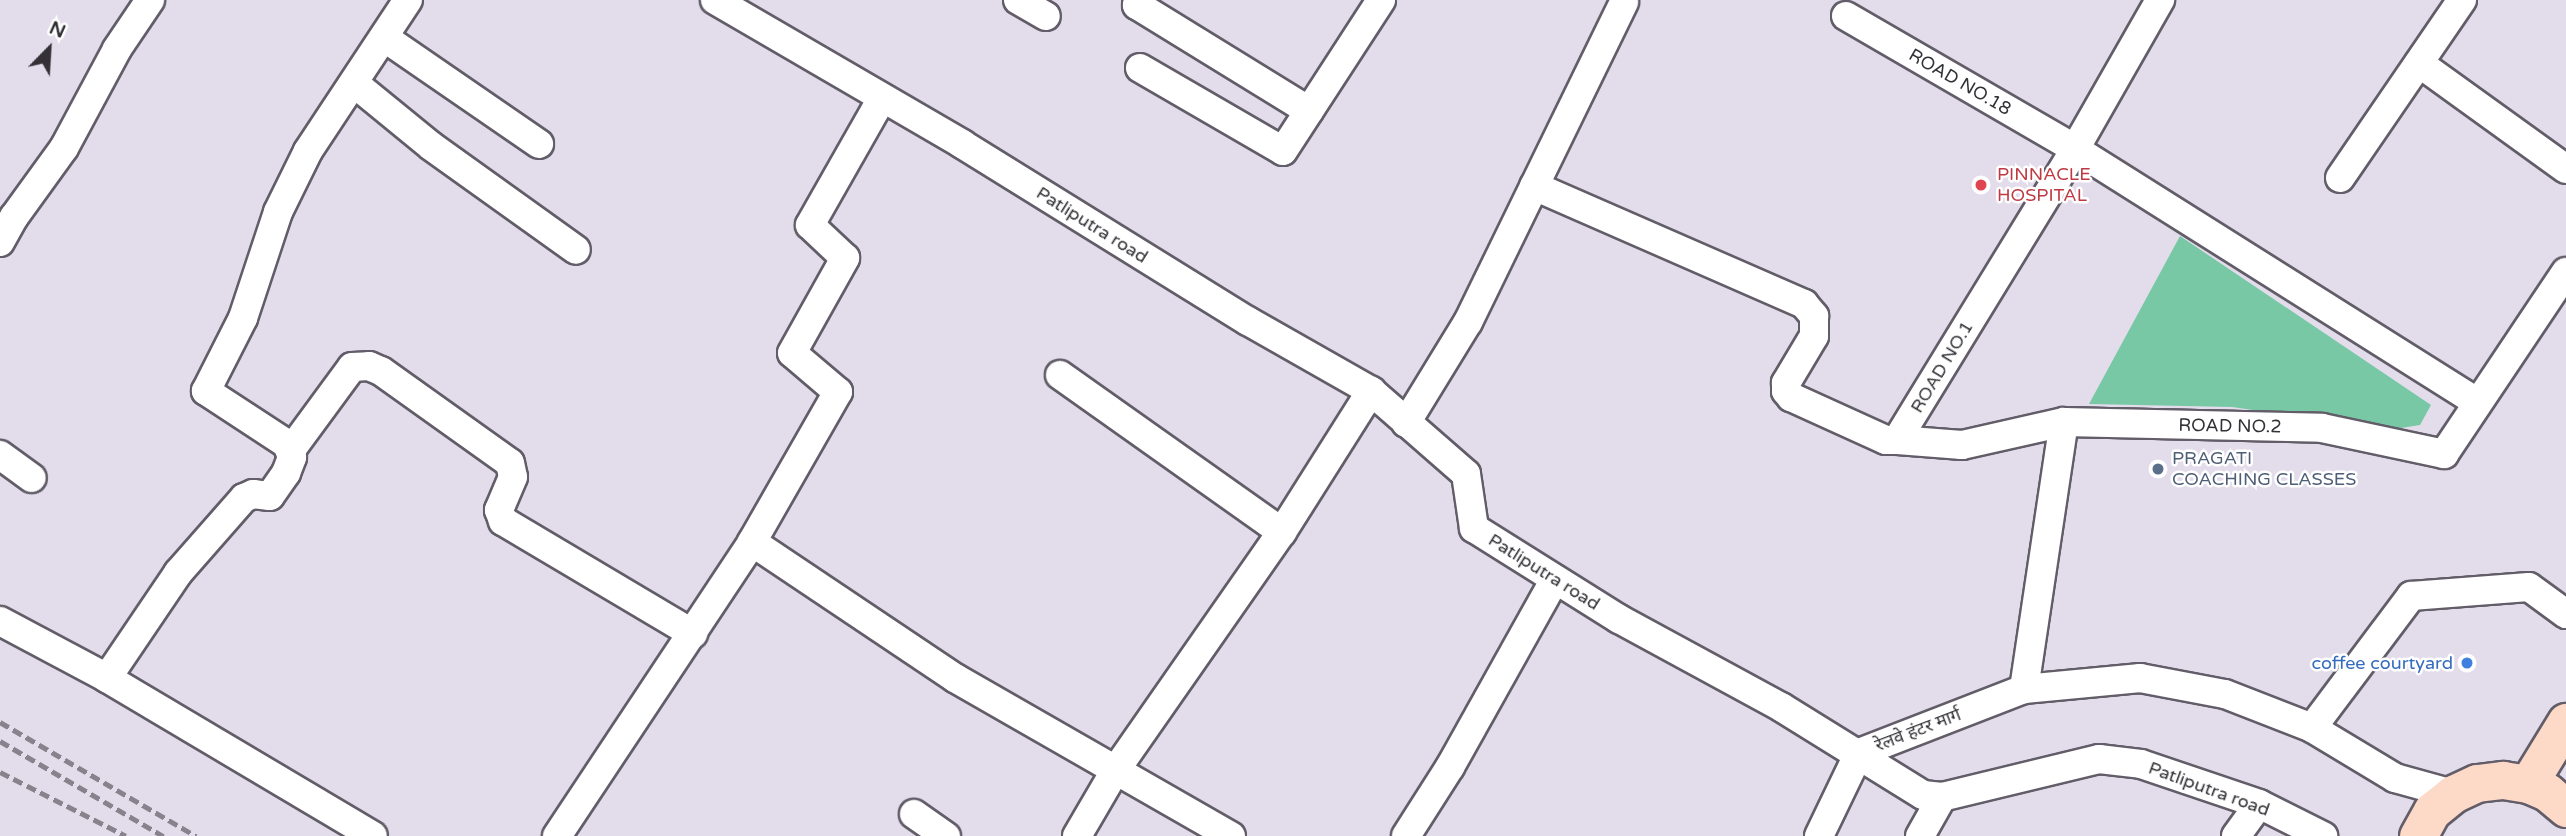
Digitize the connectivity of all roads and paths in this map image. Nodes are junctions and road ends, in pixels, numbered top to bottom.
1 (150, 0) edge
2 (408, 0) edge
3 (715, 0) edge
4 (1018, 0) edge
5 (1140, 0) edge
6 (1381, 0) edge
7 (2160, 0) edge
8 (2462, 0) edge
9 (1624, 1) edge
10 (1046, 16) dead end
11 (1846, 16) dead end
12 (385, 38) junction
13 (2419, 63) junction
14 (1140, 68) dead end
15 (354, 83) junction
16 (882, 97) junction
17 (1309, 111) junction
18 (540, 144) dead end
19 (2075, 149) junction
20 (2566, 169) edge
21 (2340, 178) dead end
22 (1534, 186) junction
23 (0, 242) edge
24 (576, 250) dead end
25 (2566, 272) edge
26 (1060, 375) dead end
27 (1371, 391) junction
28 (2478, 402) junction
29 (2064, 422) junction
30 (1406, 423) junction
31 (1897, 440) junction
32 (292, 450) junction
33 (0, 454) edge
34 (32, 478) dead end
35 (1282, 532) junction
36 (752, 542) junction
37 (1555, 579) junction
38 (2566, 614) edge
39 (0, 621) edge
40 (693, 634) junction
41 (107, 678) junction
42 (2024, 689) junction
43 (2566, 722) edge
44 (2312, 728) junction
45 (1859, 753) junction
46 (1115, 771) junction
47 (2529, 784) junction
48 (2453, 794) junction
49 (1942, 797) junction
50 (2259, 804) junction
51 (2565, 804) edge
52 (914, 814) dead end
53 (1928, 833) edge
54 (2312, 834) edge
55 (373, 836) edge
56 (557, 836) edge
57 (946, 836) edge
58 (1077, 836) edge
59 (1231, 836) edge
60 (1406, 836) edge
61 (1819, 836) edge
62 (2236, 836) edge
63 (2418, 836) edge

1 - 23 street
2 - 12 street
3 - 16 street, Patliputra road
4 - 10 street
5 - 17 street
6 - 17 street
7 - 19 street, ROAD NO.1
8 - 13 street
9 - 22 street
11 - 19 street, ROAD NO.18
12 - 15 street
12 - 18 street
13 - 20 street
13 - 21 street
14 - 17 street
15 - 24 street
15 - 32 street
16 - 27 street, Patliputra road
16 - 36 street
19 - 28 street
19 - 31 street, ROAD NO.1
22 - 30 street
22 - 31 street
25 - 28 street, ROAD NO.2
26 - 35 street
27 - 30 street, Patliputra road
27 - 35 street
28 - 29 street, ROAD NO.2
29 - 31 street, ROAD NO.1
29 - 42 street
30 - 37 street, Patliputra road
32 - 40 street
32 - 41 street
33 - 34 street
35 - 46 street
36 - 40 street
36 - 46 street
37 - 45 street, Patliputra road
37 - 60 street
38 - 44 street
39 - 41 street
40 - 56 street
41 - 55 street
42 - 44 street, रेलवे हंटर मार्ग
42 - 45 street, रेलवे हंटर मार्ग
43 - 47 main road
44 - 48 street
45 - 49 street, Patliputra road
45 - 61 street, रेलवे हंटर मार्ग
46 - 58 street
46 - 59 street
47 - 48 main road
47 - 51 main road
48 - 63 main road
49 - 50 street, Patliputra road
49 - 53 street
50 - 54 street, Patliputra road
50 - 62 street
52 - 57 street

